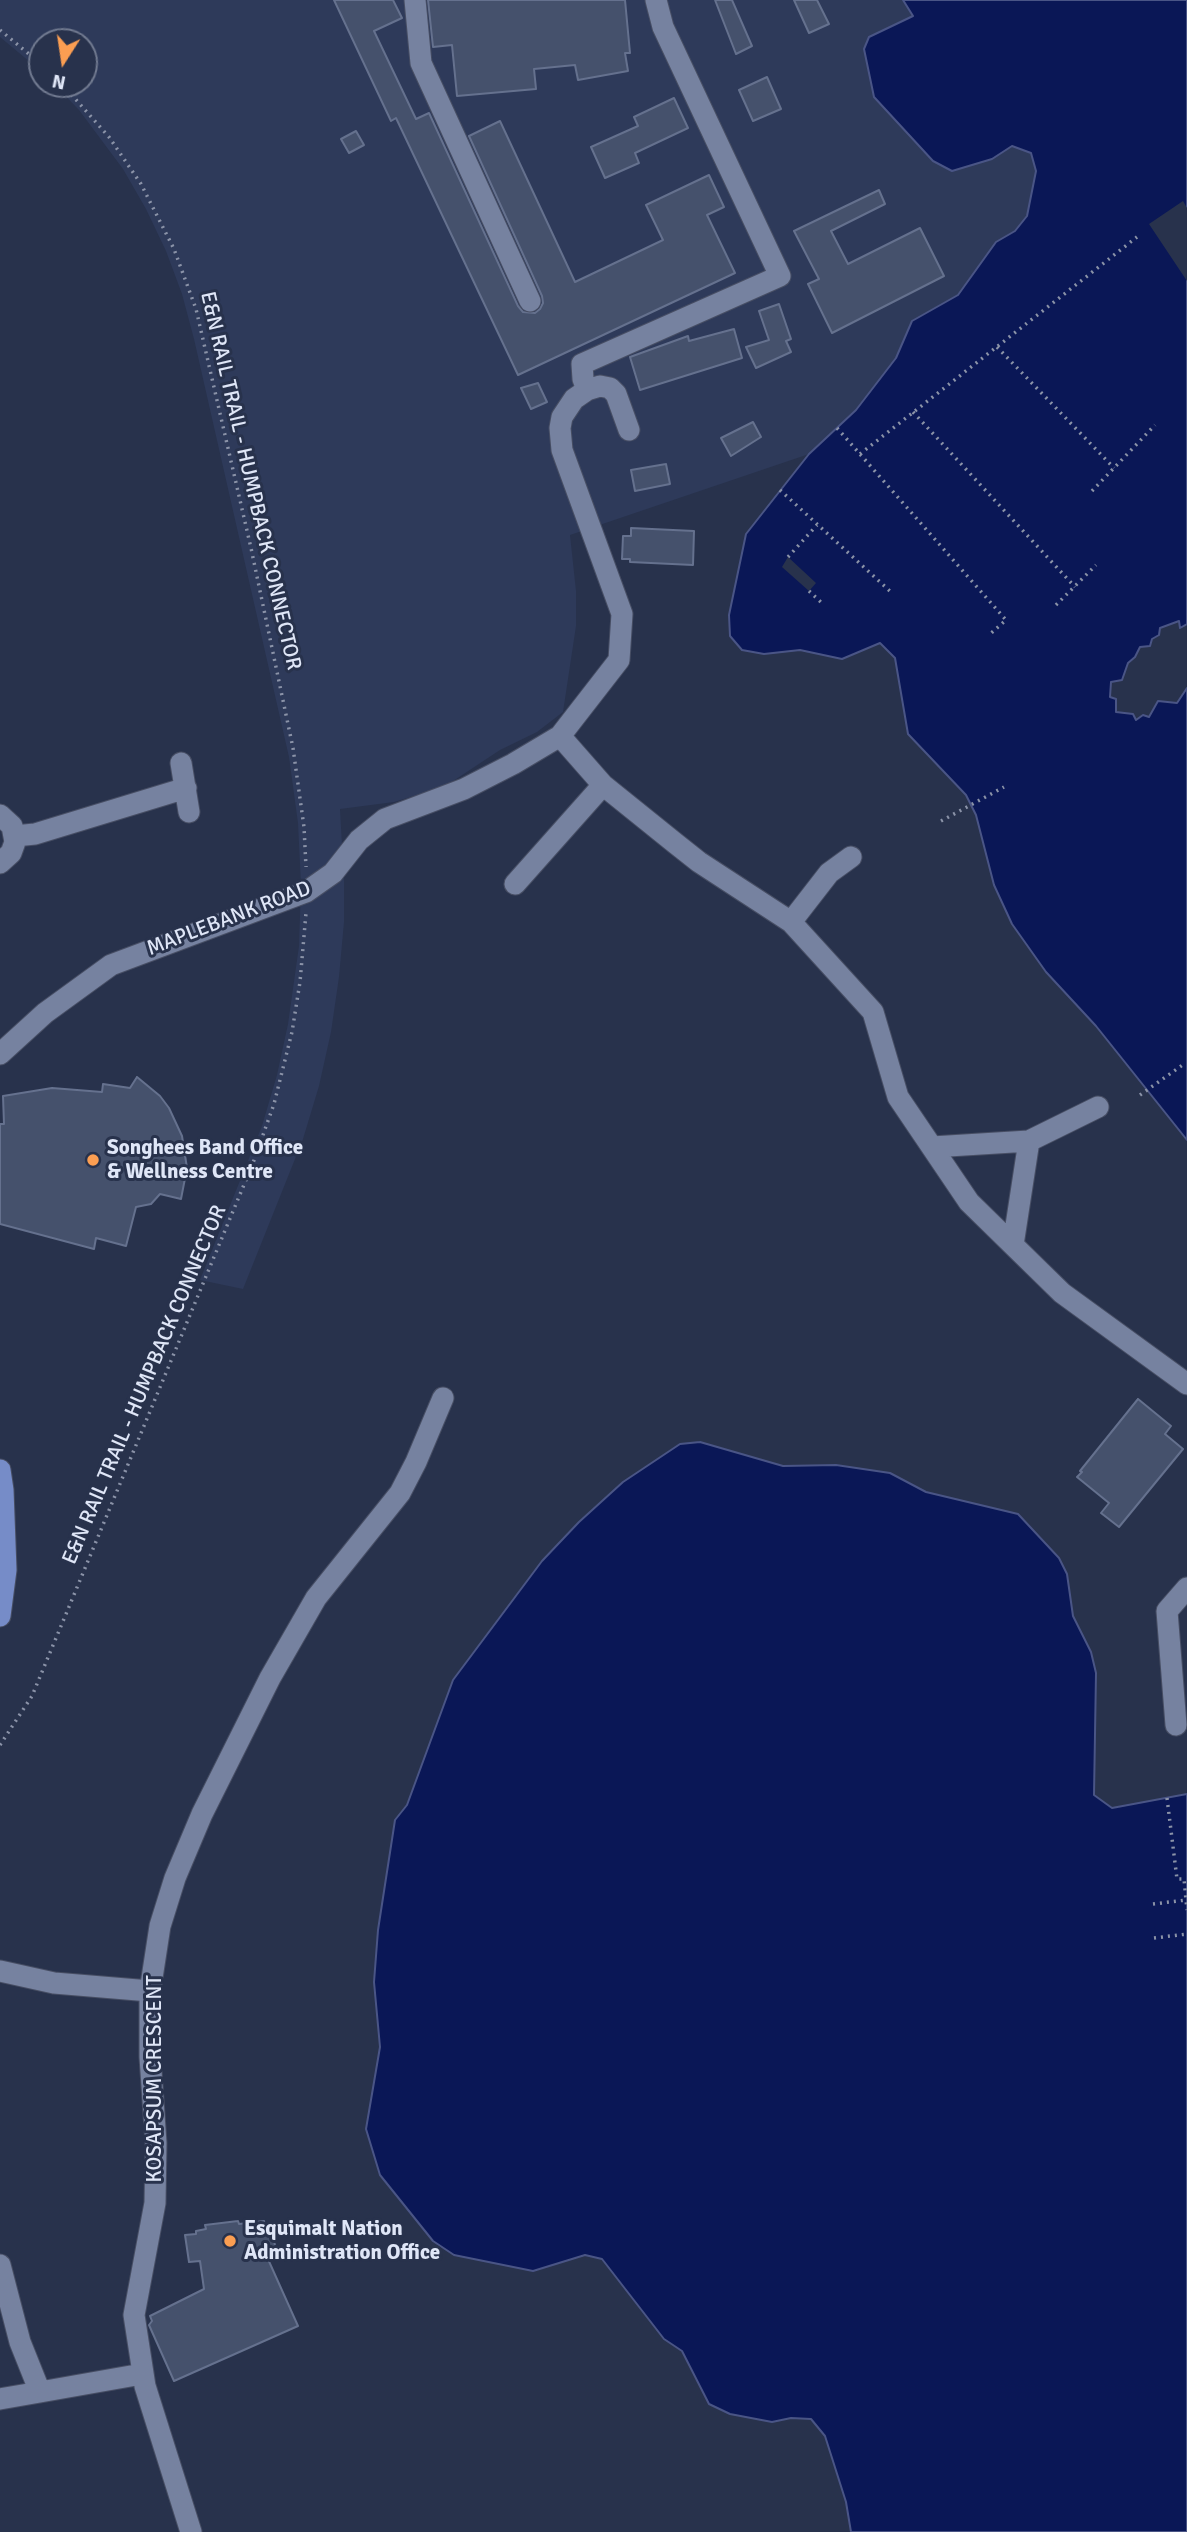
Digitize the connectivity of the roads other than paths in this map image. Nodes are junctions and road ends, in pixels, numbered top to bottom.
1 (415, 0) edge
2 (656, 0) edge
3 (530, 301) dead end
4 (587, 390) junction
5 (629, 430) dead end
6 (560, 736) junction
7 (181, 762) dead end
8 (603, 785) junction
9 (186, 788) junction
10 (190, 812) dead end
11 (0, 815) edge
12 (15, 836) junction
13 (851, 858) dead end
14 (0, 863) edge
15 (515, 884) dead end
16 (791, 922) junction
17 (0, 1054) edge
18 (1098, 1107) dead end
19 (1029, 1141) junction
20 (932, 1147) junction
21 (1013, 1245) junction
22 (1187, 1384) edge
23 (443, 1398) dead end
24 (0, 1470) edge
25 (1187, 1588) edge
26 (0, 1616) edge
27 (1176, 1725) dead end
28 (0, 1971) edge
29 (150, 1991) junction
30 (0, 2264) edge
31 (142, 2374) junction
32 (40, 2392) junction
33 (0, 2399) edge
34 (191, 2532) edge

1 - 3 street
2 - 4 street
4 - 5 street
4 - 6 street, MAPLEBANK ROAD
6 - 8 street
6 - 17 street, MAPLEBANK ROAD
7 - 9 street
8 - 15 street
8 - 16 street
9 - 10 street
9 - 12 street
11 - 12 street
12 - 14 street
13 - 16 street
16 - 20 street
18 - 19 street
19 - 20 street
19 - 21 street
20 - 21 street
21 - 22 street
23 - 29 street, KOSAPSUM CRESCENT
24 - 26 main road
25 - 27 street
28 - 29 street
29 - 31 street, KOSAPSUM CRESCENT
30 - 32 street
31 - 32 street
31 - 34 street, KOSAPSUM CRESCENT
32 - 33 street

